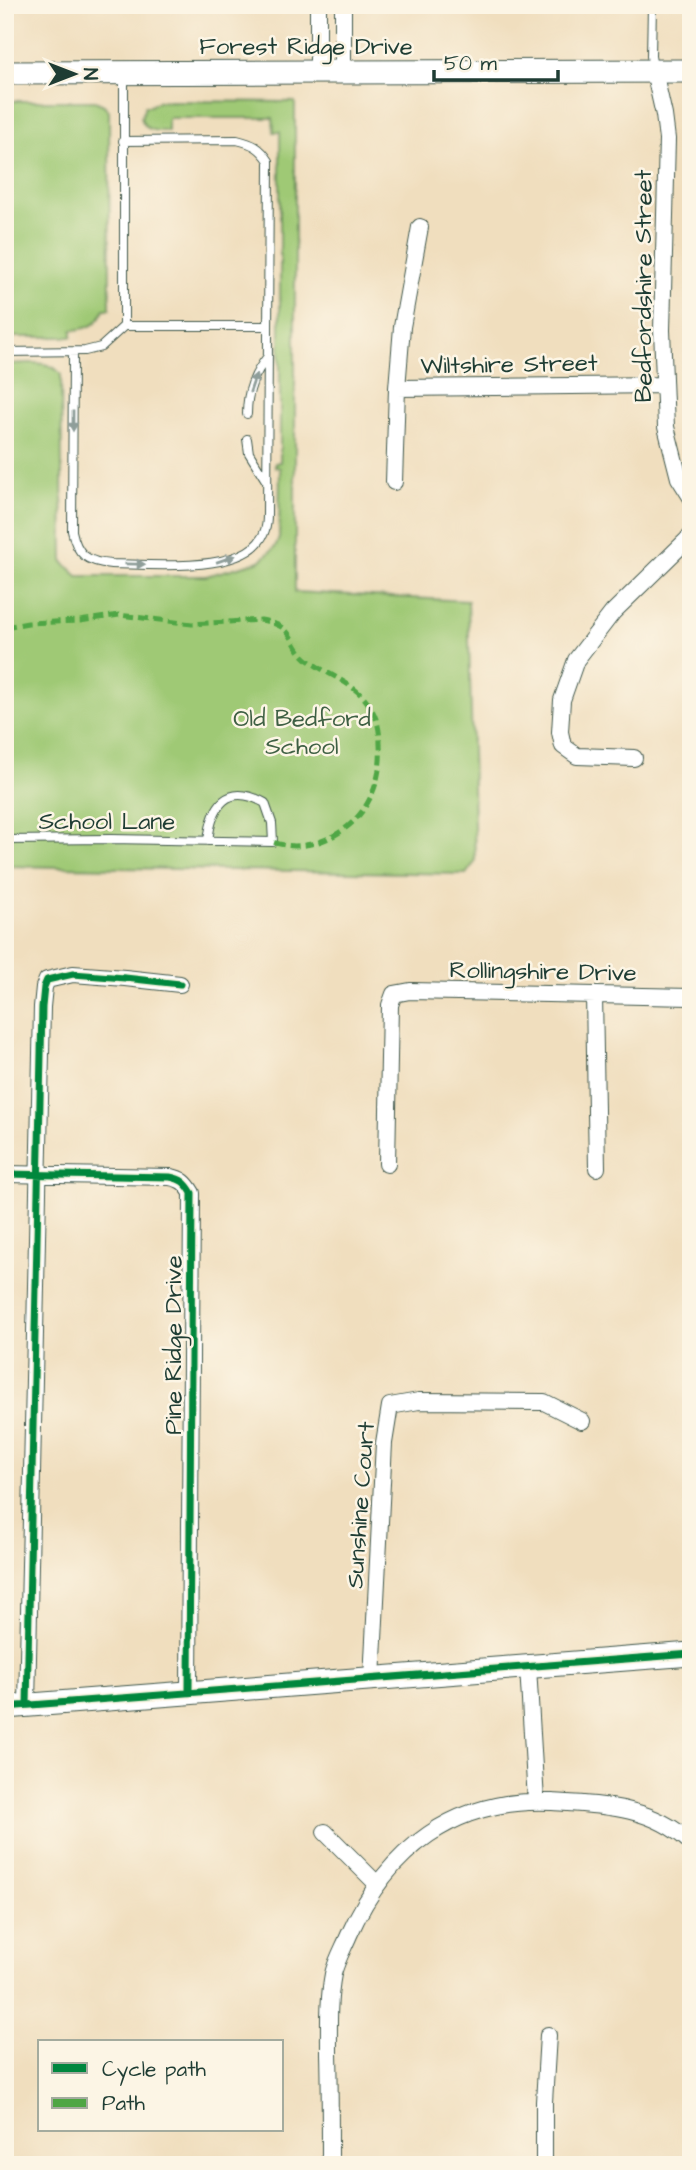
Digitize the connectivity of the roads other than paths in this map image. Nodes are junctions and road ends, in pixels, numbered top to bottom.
1 (318, 5) edge
2 (343, 5) edge
3 (652, 5) edge
4 (654, 71) junction
5 (691, 71) edge
6 (318, 72) junction
7 (343, 72) junction
8 (5, 73) edge
9 (124, 73) junction
10 (123, 141) junction
11 (420, 227) dead end
12 (124, 326) junction
13 (268, 326) junction
14 (5, 352) edge
15 (73, 353) junction
16 (268, 356) junction
17 (664, 385) junction
18 (397, 388) junction
19 (247, 414) dead end
20 (247, 439) dead end
21 (267, 482) junction
22 (394, 482) dead end
23 (691, 497) edge
24 (691, 536) edge
25 (634, 758) dead end
26 (5, 840) edge
27 (208, 841) junction
28 (180, 985) dead end
29 (594, 995) junction
30 (691, 998) edge
31 (387, 1164) dead end
32 (597, 1168) dead end
33 (5, 1174) edge
34 (38, 1175) junction
35 (582, 1421) dead end
36 (691, 1654) edge
37 (528, 1667) junction
38 (372, 1679) junction
39 (189, 1691) junction
40 (16, 1706) edge
41 (536, 1801) junction
42 (325, 1832) dead end
43 (691, 1843) edge
44 (377, 1884) junction
45 (548, 2035) dead end
46 (330, 2165) edge
47 (544, 2165) edge

1 - 6 street
2 - 7 street
3 - 4 lane
4 - 5 main road, Forest Ridge Drive
4 - 7 main road, Forest Ridge Drive
4 - 17 street, Bedfordshire Street
6 - 7 main road, Forest Ridge Drive
6 - 9 main road, Forest Ridge Drive
8 - 9 main road, Forest Ridge Drive
9 - 10 lane
10 - 12 lane
10 - 13 lane
11 - 18 street
12 - 13 lane
12 - 15 lane
13 - 16 lane
14 - 15 lane
15 -> 21 lane
19 -> 16 lane
16 - 21 lane
17 - 18 street, Wiltshire Street
17 - 23 street, Bedfordshire Street
18 - 22 street
20 - 21 lane
24 - 25 street
26 - 27 lane, School Lane
27 - 27 lane, School Lane
28 - 34 street
29 - 30 street, Rollingshire Drive
29 - 31 street, Rollingshire Drive
29 - 32 street
33 - 34 street, Pine Ridge Drive
34 - 39 street, Pine Ridge Drive
34 - 40 street
35 - 38 street, Sunshine Court
36 - 37 main road
37 - 38 main road
37 - 41 street
38 - 39 main road
39 - 40 main road
41 - 43 street
41 - 44 street
42 - 44 street
44 - 46 street
45 - 47 street

